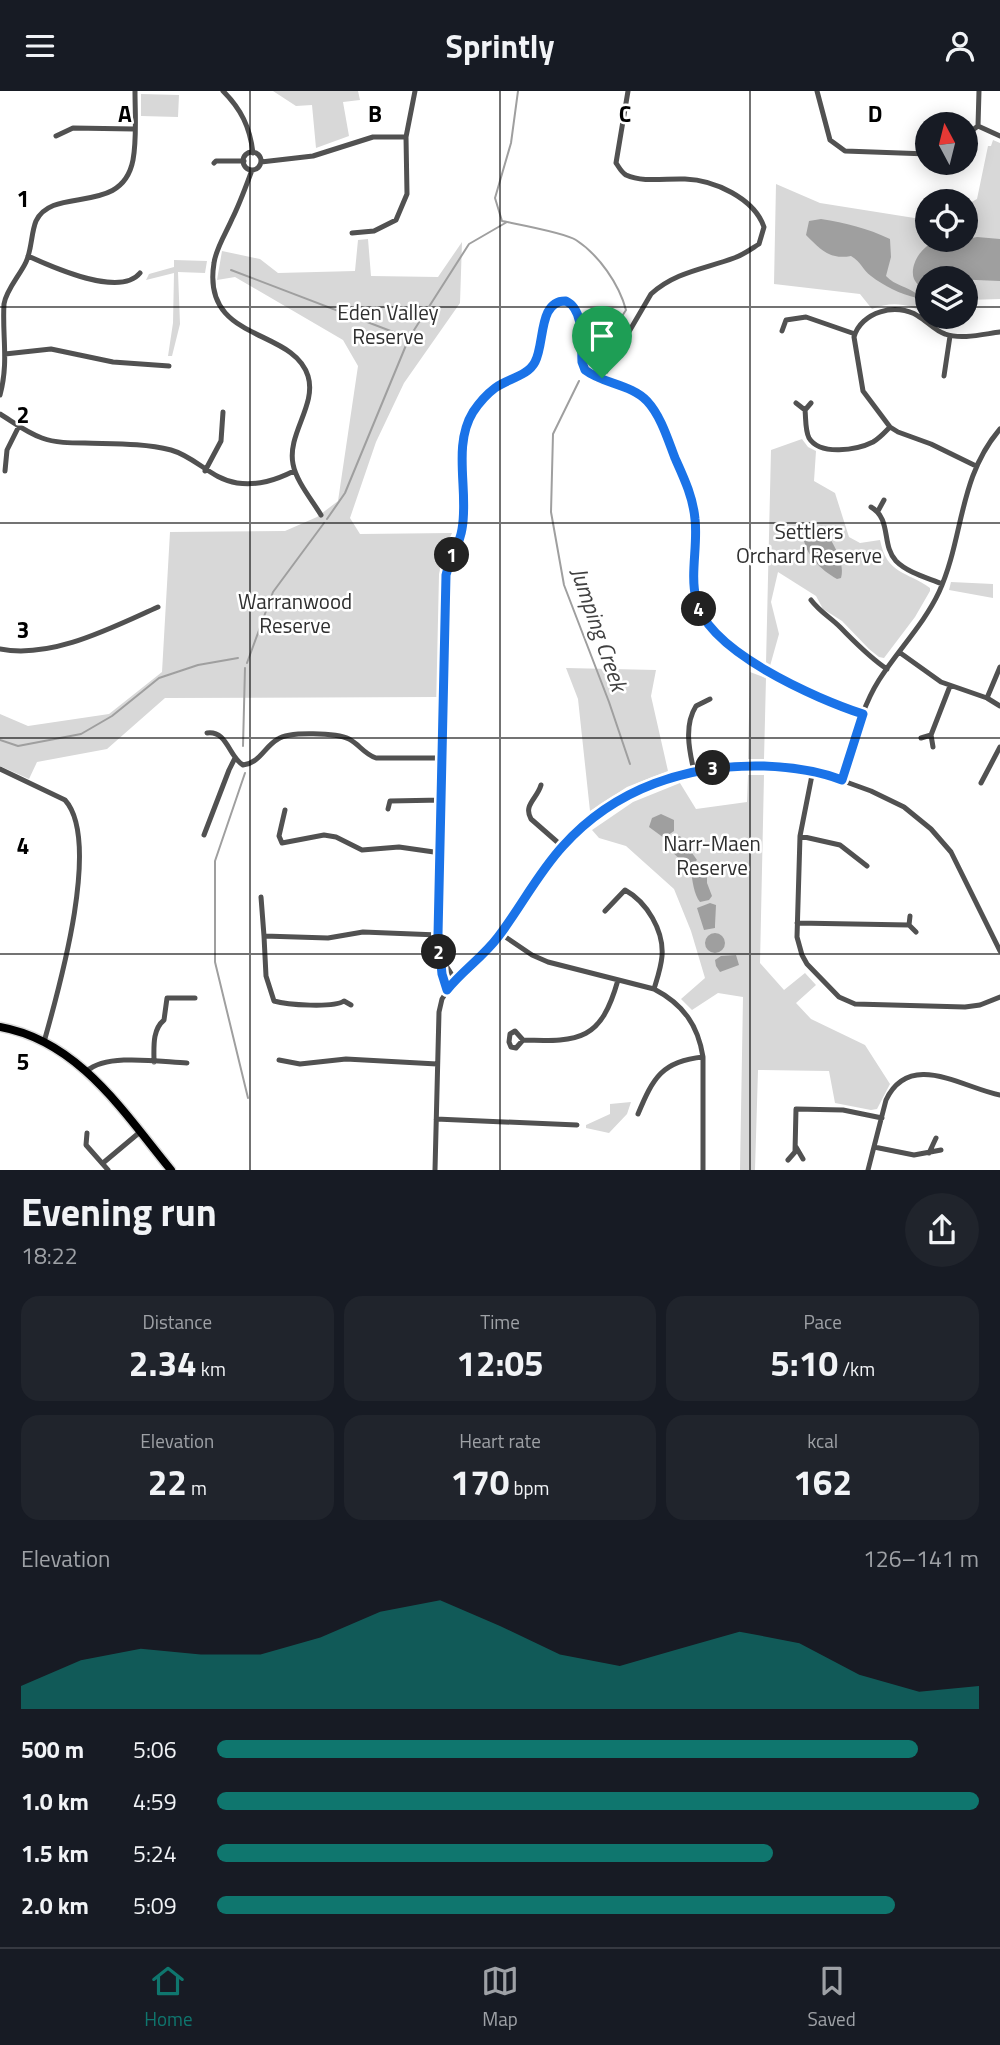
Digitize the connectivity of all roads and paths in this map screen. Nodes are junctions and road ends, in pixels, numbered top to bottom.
1 (135, 91) edge
2 (223, 91) edge
3 (415, 91) edge
4 (628, 91) edge
5 (817, 91) edge
6 (979, 91) edge
7 (978, 126) joint
8 (134, 129) junction
9 (56, 136) dead end
10 (1000, 136) edge
11 (407, 137) junction
12 (253, 153) junction
13 (915, 154) edge
14 (215, 161) dead end
15 (244, 161) junction
16 (261, 162) junction
17 (252, 170) junction
18 (352, 233) dead end
19 (28, 256) junction
20 (140, 272) dead end
21 (782, 331) dead end
22 (1000, 332) edge
23 (855, 334) junction
24 (950, 335) junction
25 (5, 354) junction
26 (169, 366) dead end
27 (944, 376) dead end
28 (602, 378) junction
29 (0, 395) edge
30 (796, 403) dead end
31 (811, 403) dead end
32 (805, 410) junction
33 (223, 412) dead end
34 (0, 414) edge
35 (19, 426) junction
36 (890, 427) junction
37 (1000, 429) edge
38 (976, 466) junction
39 (5, 471) dead end
40 (205, 471) junction
41 (294, 471) junction
42 (884, 500) dead end
43 (871, 507) dead end
44 (878, 511) junction
45 (321, 515) dead end
46 (942, 584) junction
47 (811, 600) dead end
48 (158, 607) dead end
49 (0, 649) edge
50 (899, 652) junction
51 (1000, 667) edge
52 (887, 669) junction
53 (950, 686) junction
54 (987, 698) junction
55 (710, 699) dead end
56 (1000, 706) edge
57 (863, 714) junction
58 (207, 733) dead end
59 (931, 735) junction
60 (920, 738) dead end
61 (933, 747) dead end
62 (1000, 747) edge
63 (235, 758) junction
64 (442, 758) junction
65 (0, 769) edge
66 (813, 770) junction
67 (694, 771) junction
68 (842, 780) junction
69 (981, 783) dead end
70 (541, 785) dead end
71 (442, 800) junction
72 (388, 809) dead end
73 (285, 810) dead end
74 (204, 835) dead end
75 (800, 837) junction
76 (563, 846) junction
77 (867, 852) dead end
78 (441, 853) junction
79 (859, 858) junction
80 (867, 866) dead end
81 (261, 897) dead end
82 (605, 911) dead end
83 (910, 916) dead end
84 (797, 923) junction
85 (909, 925) junction
86 (916, 932) dead end
87 (501, 934) junction
88 (438, 935) junction
89 (264, 936) junction
90 (1000, 951) edge
91 (440, 956) junction
92 (457, 979) junction
93 (618, 980) junction
94 (654, 989) junction
95 (447, 990) junction
96 (195, 997) dead end
97 (1000, 997) edge
98 (351, 1005) dead end
99 (0, 1027) edge
100 (523, 1040) dead end
101 (44, 1042) junction
102 (703, 1057) junction
103 (279, 1061) dead end
104 (154, 1062) junction
105 (187, 1063) dead end
106 (437, 1064) junction
107 (87, 1071) junction
108 (1000, 1095) edge
109 (638, 1114) dead end
110 (882, 1118) junction
111 (436, 1119) junction
112 (577, 1125) dead end
113 (140, 1132) junction
114 (87, 1133) dead end
115 (936, 1138) dead end
116 (796, 1147) junction
117 (874, 1147) junction
118 (941, 1150) dead end
119 (929, 1153) junction
120 (803, 1159) dead end
121 (788, 1160) dead end
122 (103, 1163) junction
123 (108, 1170) edge
124 (172, 1170) edge
125 (435, 1170) edge
126 (703, 1170) edge
127 (868, 1170) edge

1 - 8 street
2 - 12 street
3 - 11 street
4 - 28 street
5 - 13 street
6 - 7 street
7 - 10 street
8 - 9 street
8 - 19 street
11 - 16 street
11 - 18 street
12 - 15 street
12 - 16 street
14 - 15 street
15 - 17 street
16 - 17 street
17 - 41 street
19 - 20 street
19 - 25 street
21 - 23 street
22 - 24 street
23 - 24 street
23 - 36 street
24 - 27 street
25 - 26 street
25 - 29 street
28 - 57 street
28 - 64 street
30 - 32 street
31 - 32 street
32 - 36 street
33 - 40 street
34 - 35 street
35 - 39 street
35 - 40 street
36 - 38 street
37 - 38 street
38 - 46 street
40 - 41 street
41 - 45 street
42 - 44 street
43 - 44 street
44 - 46 street
46 - 50 street
47 - 52 street
48 - 49 street
50 - 52 street
50 - 53 street
51 - 54 street
52 - 57 street
53 - 54 street
53 - 59 street
54 - 56 street
55 - 67 street
57 - 68 street
58 - 63 street
59 - 60 street
59 - 61 street
62 - 69 street
63 - 64 street
63 - 74 street
64 - 71 street
65 - 101 street
66 - 67 street
66 - 68 street
66 - 75 street
67 - 76 street
68 - 90 street
70 - 76 street
71 - 72 street
71 - 78 street
73 - 78 street
75 - 79 street
75 - 84 street
76 - 87 street
77 - 79 street
78 - 88 street
79 - 80 street
81 - 89 street
82 - 94 street
83 - 85 street
84 - 85 street
84 - 97 street
85 - 86 street
87 - 92 street
87 - 93 street
88 - 89 street
88 - 91 street
89 - 98 street
91 - 92 street
91 - 95 street
92 - 95 street
93 - 94 street
93 - 100 street
94 - 102 street
95 - 106 street
96 - 104 street
99 - 101 main road
101 - 107 main road
102 - 109 street
102 - 126 street
103 - 106 street
104 - 105 street
104 - 107 street
106 - 111 street
107 - 113 main road
108 - 110 street
110 - 116 street
110 - 117 street
111 - 112 street
111 - 125 street
113 - 122 street
113 - 124 main road
114 - 122 street
115 - 119 street
116 - 120 street
116 - 121 street
117 - 119 street
117 - 127 street
118 - 119 street
122 - 123 street

